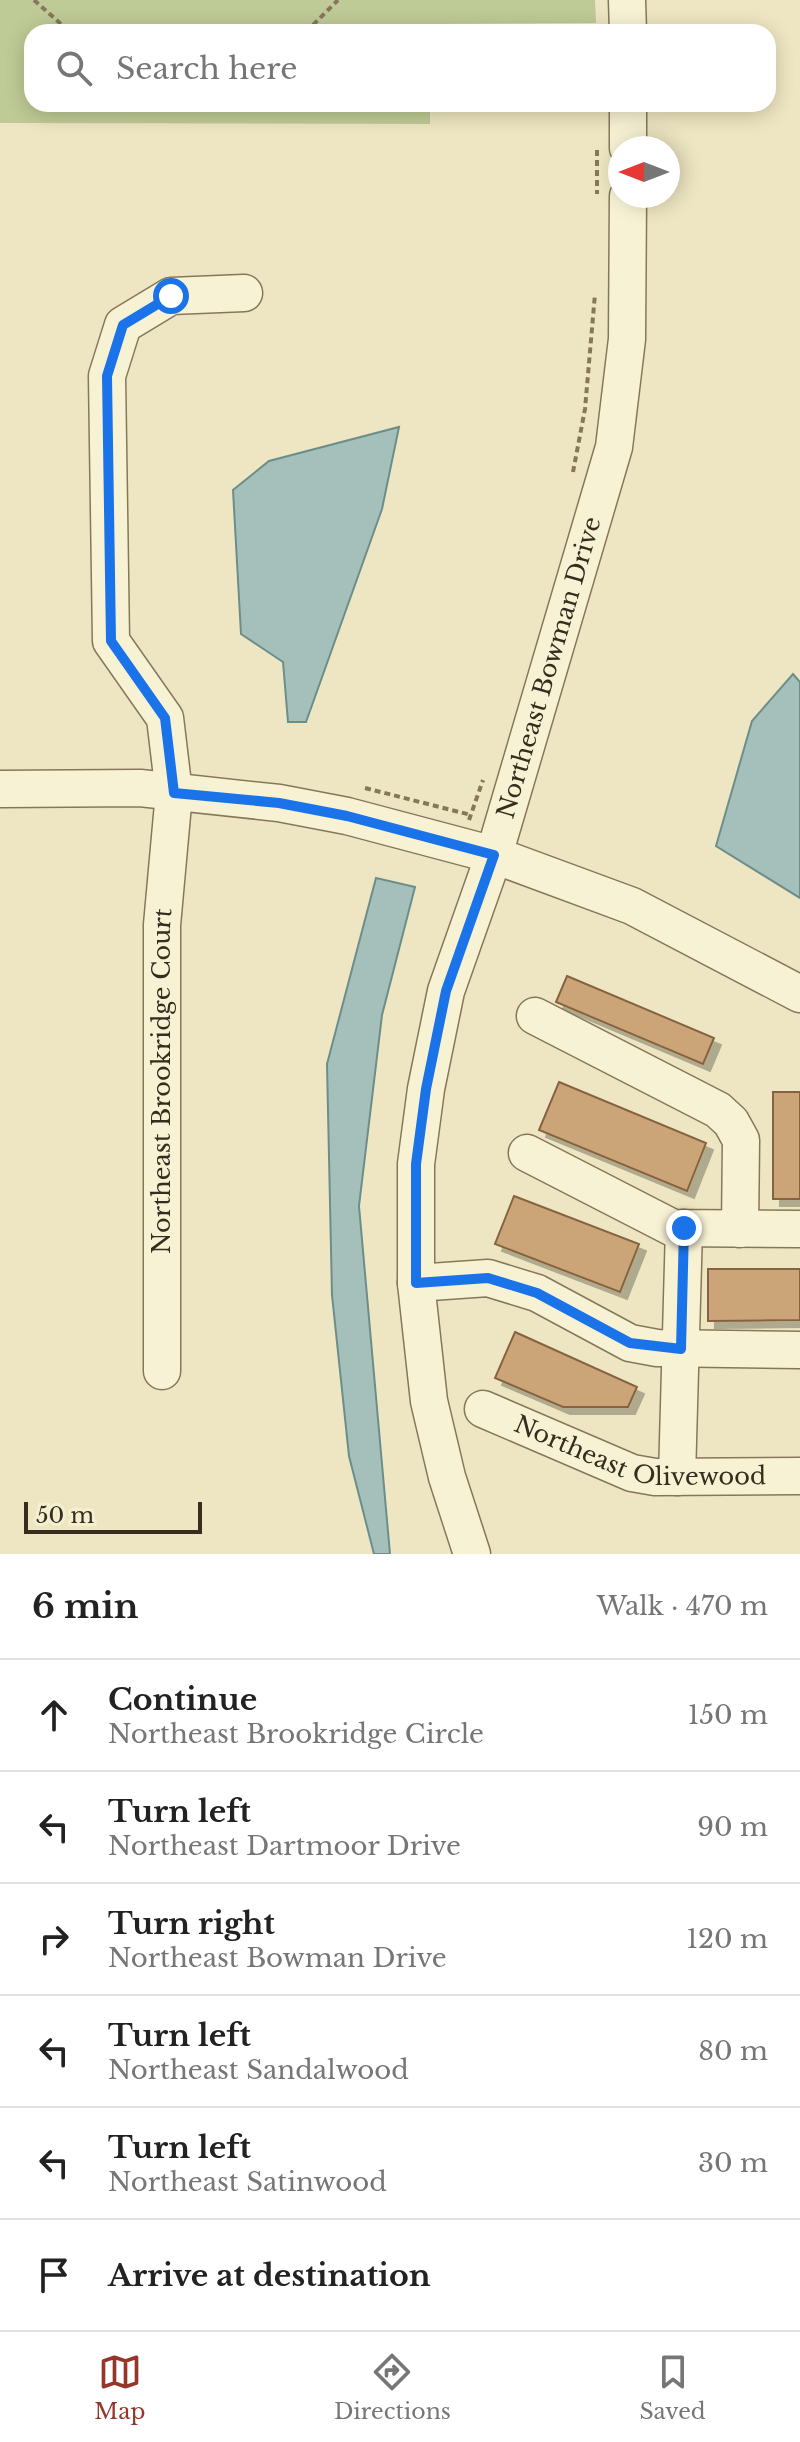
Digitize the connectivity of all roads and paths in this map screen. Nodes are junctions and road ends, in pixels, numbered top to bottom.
1 (34, 0) edge
2 (338, 0) edge
3 (627, 0) edge
4 (61, 24) edge
5 (314, 24) edge
6 (628, 24) edge
7 (628, 112) edge
8 (628, 136) edge
9 (628, 208) edge
10 (244, 293) dead end
11 (0, 789) edge
12 (174, 793) junction
13 (494, 855) junction
14 (800, 994) edge
15 (535, 1016) dead end
16 (527, 1153) dead end
17 (684, 1228) junction
18 (740, 1229) junction
19 (800, 1229) edge
20 (416, 1283) junction
21 (681, 1349) junction
22 (800, 1350) edge
23 (162, 1371) dead end
24 (483, 1409) dead end
25 (800, 1476) edge
26 (677, 1477) junction
27 (472, 1554) edge

1 - 4 path
2 - 5 path
3 - 6 street
7 - 8 street
9 - 13 street, Northeast Bowman Drive
10 - 12 street, Northeast Brookridge Court
11 - 12 street
12 - 13 street
12 - 23 street, Northeast Brookridge Court
13 - 14 street
13 - 20 street, Northeast Bowman Drive
15 - 18 street
16 - 17 street
17 - 18 street
17 - 21 street
18 - 19 street
20 - 21 street
20 - 27 street, Northeast Bowman Drive
21 - 22 street
21 - 26 street
24 - 26 street, Northeast Olivewood
25 - 26 street, Northeast Olivewood

